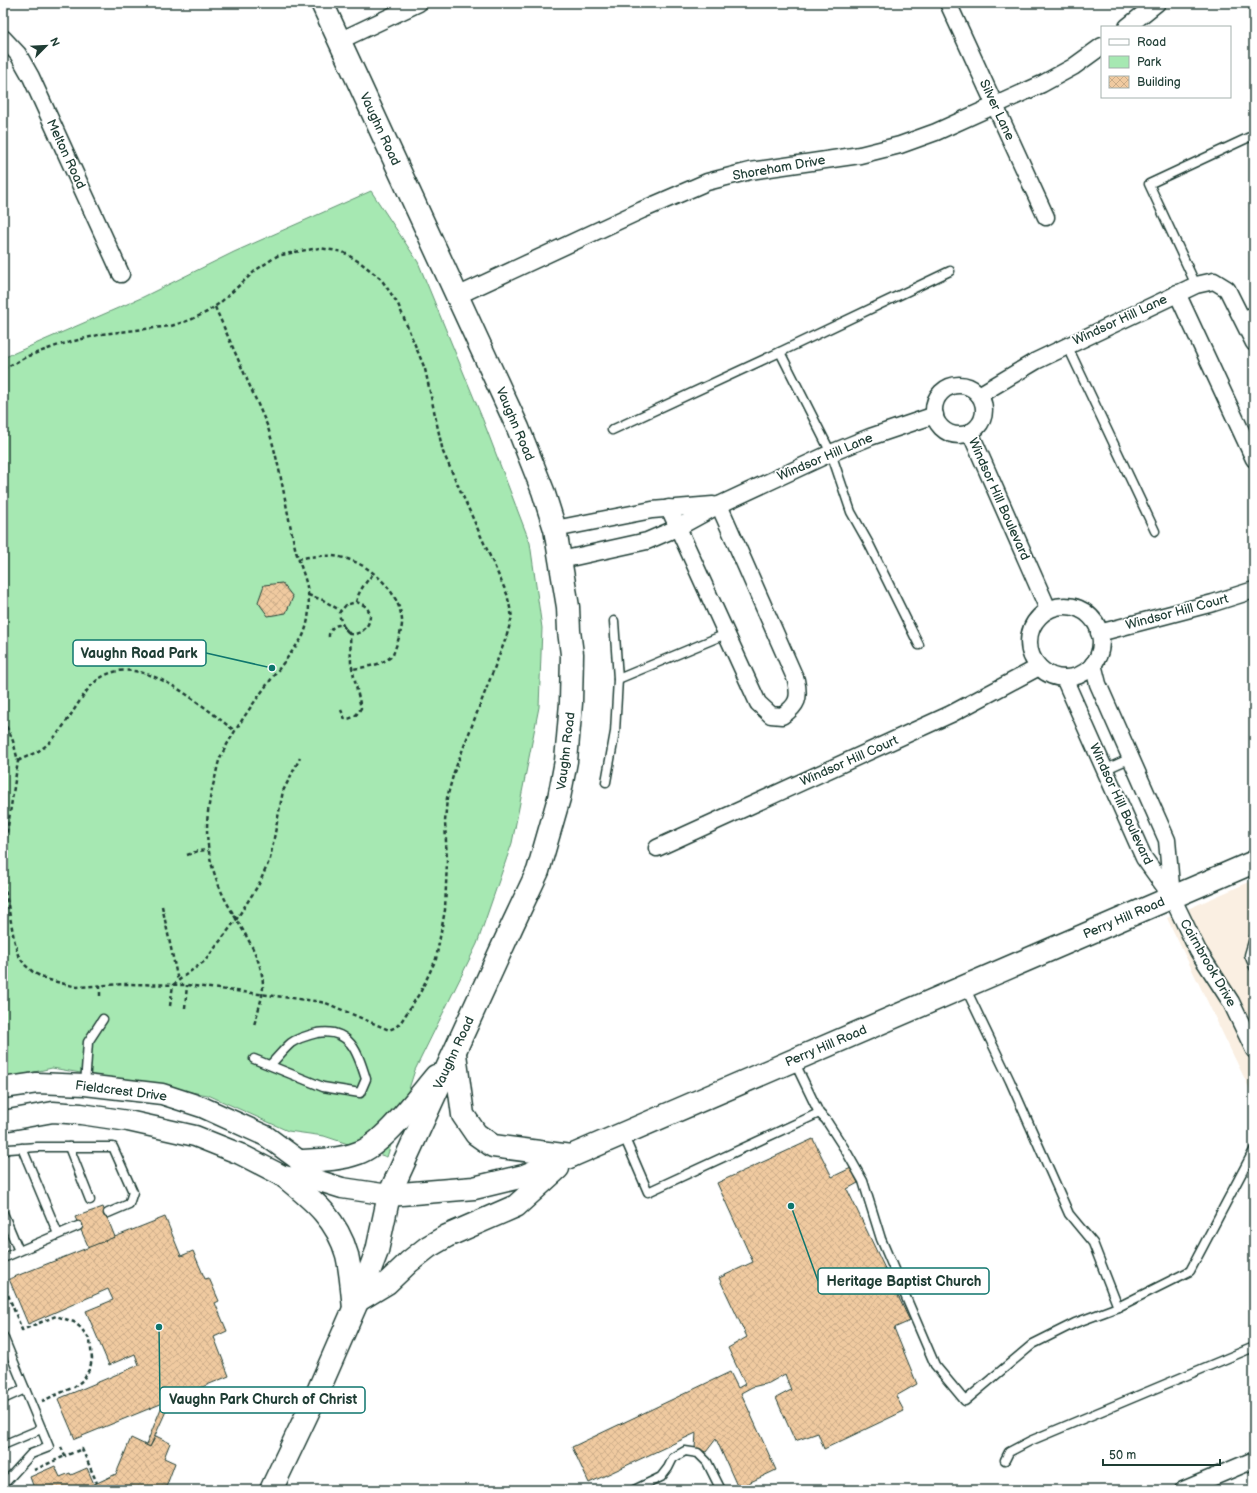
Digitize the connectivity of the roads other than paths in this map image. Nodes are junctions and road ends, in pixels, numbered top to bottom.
1 (322, 3) edge
2 (419, 3) edge
3 (948, 3) edge
4 (1157, 3) edge
5 (1128, 26) edge
6 (3, 38) edge
7 (340, 41) junction
8 (1101, 47) edge
9 (995, 105) junction
10 (1254, 135) edge
11 (1046, 217) dead end
12 (950, 271) dead end
13 (121, 274) dead end
14 (1196, 284) junction
15 (1177, 293) junction
16 (457, 296) junction
17 (1248, 314) edge
18 (1254, 343) edge
19 (1067, 345) junction
20 (780, 352) junction
21 (978, 395) junction
22 (934, 415) junction
23 (612, 430) dead end
24 (970, 432) junction
25 (831, 453) junction
26 (1254, 459) edge
27 (719, 505) junction
28 (669, 508) junction
29 (677, 528) junction
30 (555, 529) junction
31 (1155, 531) dead end
32 (561, 560) junction
33 (1254, 590) edge
34 (1048, 609) junction
35 (614, 621) dead end
36 (1099, 633) junction
37 (726, 634) junction
38 (919, 645) dead end
39 (1093, 664) junction
40 (1039, 667) junction
41 (1064, 678) junction
42 (618, 679) junction
43 (1131, 758) junction
44 (1104, 770) junction
45 (606, 782) dead end
46 (657, 848) dead end
47 (1254, 862) edge
48 (1172, 897) junction
49 (1254, 938) edge
50 (1254, 967) edge
51 (965, 986) junction
52 (103, 1019) dead end
53 (1254, 1050) edge
54 (454, 1055) junction
55 (254, 1059) dead end
56 (794, 1060) junction
57 (270, 1065) junction
58 (85, 1084) junction
59 (3, 1088) edge
60 (202, 1107) junction
61 (819, 1113) junction
62 (81, 1114) junction
63 (3, 1121) edge
64 (623, 1134) junction
65 (195, 1136) junction
66 (69, 1147) junction
67 (22, 1148) junction
68 (1254, 1150) edge
69 (3, 1152) edge
70 (571, 1156) junction
71 (305, 1169) junction
72 (285, 1178) junction
73 (389, 1195) junction
74 (90, 1200) dead end
75 (3, 1213) edge
76 (108, 1213) dead end
77 (78, 1226) dead end
78 (58, 1234) junction
79 (18, 1251) junction
80 (3, 1258) edge
81 (356, 1304) junction
82 (1118, 1307) junction
83 (3, 1336) edge
84 (1254, 1347) edge
85 (6, 1353) edge
86 (25, 1389) junction
87 (3, 1399) edge
88 (41, 1429) junction
89 (3, 1445) edge
90 (1005, 1460) dead end
91 (1254, 1460) edge
92 (3, 1485) edge
93 (719, 1488) edge
94 (271, 1490) edge
95 (634, 1490) edge
96 (1183, 1490) edge

1 - 7 main road, Vaughn Road
2 - 7 street
3 - 9 street, Silver Lane
4 - 5 street
6 - 13 street, Melton Road
7 - 16 main road, Vaughn Road
8 - 9 street, Shoreham Drive
9 - 11 street, Silver Lane
9 - 16 street, Shoreham Drive
10 - 14 lane
12 - 20 lane
14 - 15 street, Windsor Hill Lane
14 - 17 street, Windsor Hill Lane
15 - 19 street, Windsor Hill Lane
15 - 26 street
16 - 30 main road, Vaughn Road
17 - 18 street, Windsor Hill Lane
19 - 21 street, Windsor Hill Lane
19 - 31 lane
20 - 23 lane
20 - 25 lane
21 - 22 street
21 - 24 street
22 - 24 street
22 - 25 street, Windsor Hill Lane
24 - 34 street, Windsor Hill Boulevard
25 - 27 street, Windsor Hill Lane
25 - 38 lane
27 - 28 street, Windsor Hill Lane
27 - 29 street, Windsor Hill Lane
27 - 37 street
28 - 29 street
28 - 30 street, Windsor Hill Lane
29 - 32 street, Windsor Hill Lane
29 - 37 street
30 - 32 main road, Vaughn Road
32 - 54 main road, Vaughn Road
33 - 36 street, Windsor Hill Court
34 - 36 street
34 - 40 street
35 - 42 lane
36 - 39 street
37 - 42 lane
39 - 41 street
39 - 43 street, Windsor Hill Boulevard
40 - 41 street
40 - 46 street, Windsor Hill Court
41 - 44 street, Windsor Hill Boulevard
42 - 45 lane
43 - 44 lane
43 - 48 street, Windsor Hill Boulevard
44 - 48 street, Windsor Hill Boulevard
47 - 48 main road, Perry Hill Road
48 - 51 main road, Perry Hill Road
48 - 53 street, Cairnbrook Drive
49 - 50 lane
51 - 56 main road, Perry Hill Road
51 - 82 lane
52 - 58 lane
54 - 70 main road
54 - 71 main road
54 - 73 main road, Vaughn Road
55 - 57 lane
56 - 61 lane
56 - 64 main road, Perry Hill Road
57 - 57 lane
58 - 59 street, Fieldcrest Drive
58 - 60 street, Fieldcrest Drive
58 - 62 street
60 - 65 street
60 - 71 street, Fieldcrest Drive
61 - 64 lane
61 - 82 lane
62 - 63 street, Fieldcrest Drive
62 - 65 street, Fieldcrest Drive
64 - 70 main road, Perry Hill Road
65 - 72 street, Fieldcrest Drive
66 - 67 lane
66 - 74 lane
66 - 76 lane
67 - 69 lane
67 - 78 lane
68 - 82 lane
70 - 73 main road, Perry Hill Road
70 - 81 main road
71 - 72 street, Fieldcrest Drive
71 - 73 street, Fieldcrest Drive
72 - 81 main road
73 - 81 main road, Vaughn Road
75 - 79 lane
77 - 78 lane
78 - 79 lane
79 - 80 lane
81 - 94 main road, Vaughn Road
83 - 85 lane
84 - 90 lane
85 - 86 lane
86 - 87 lane
86 - 88 lane
88 - 89 lane
88 - 92 lane
91 - 96 street
93 - 95 lane

